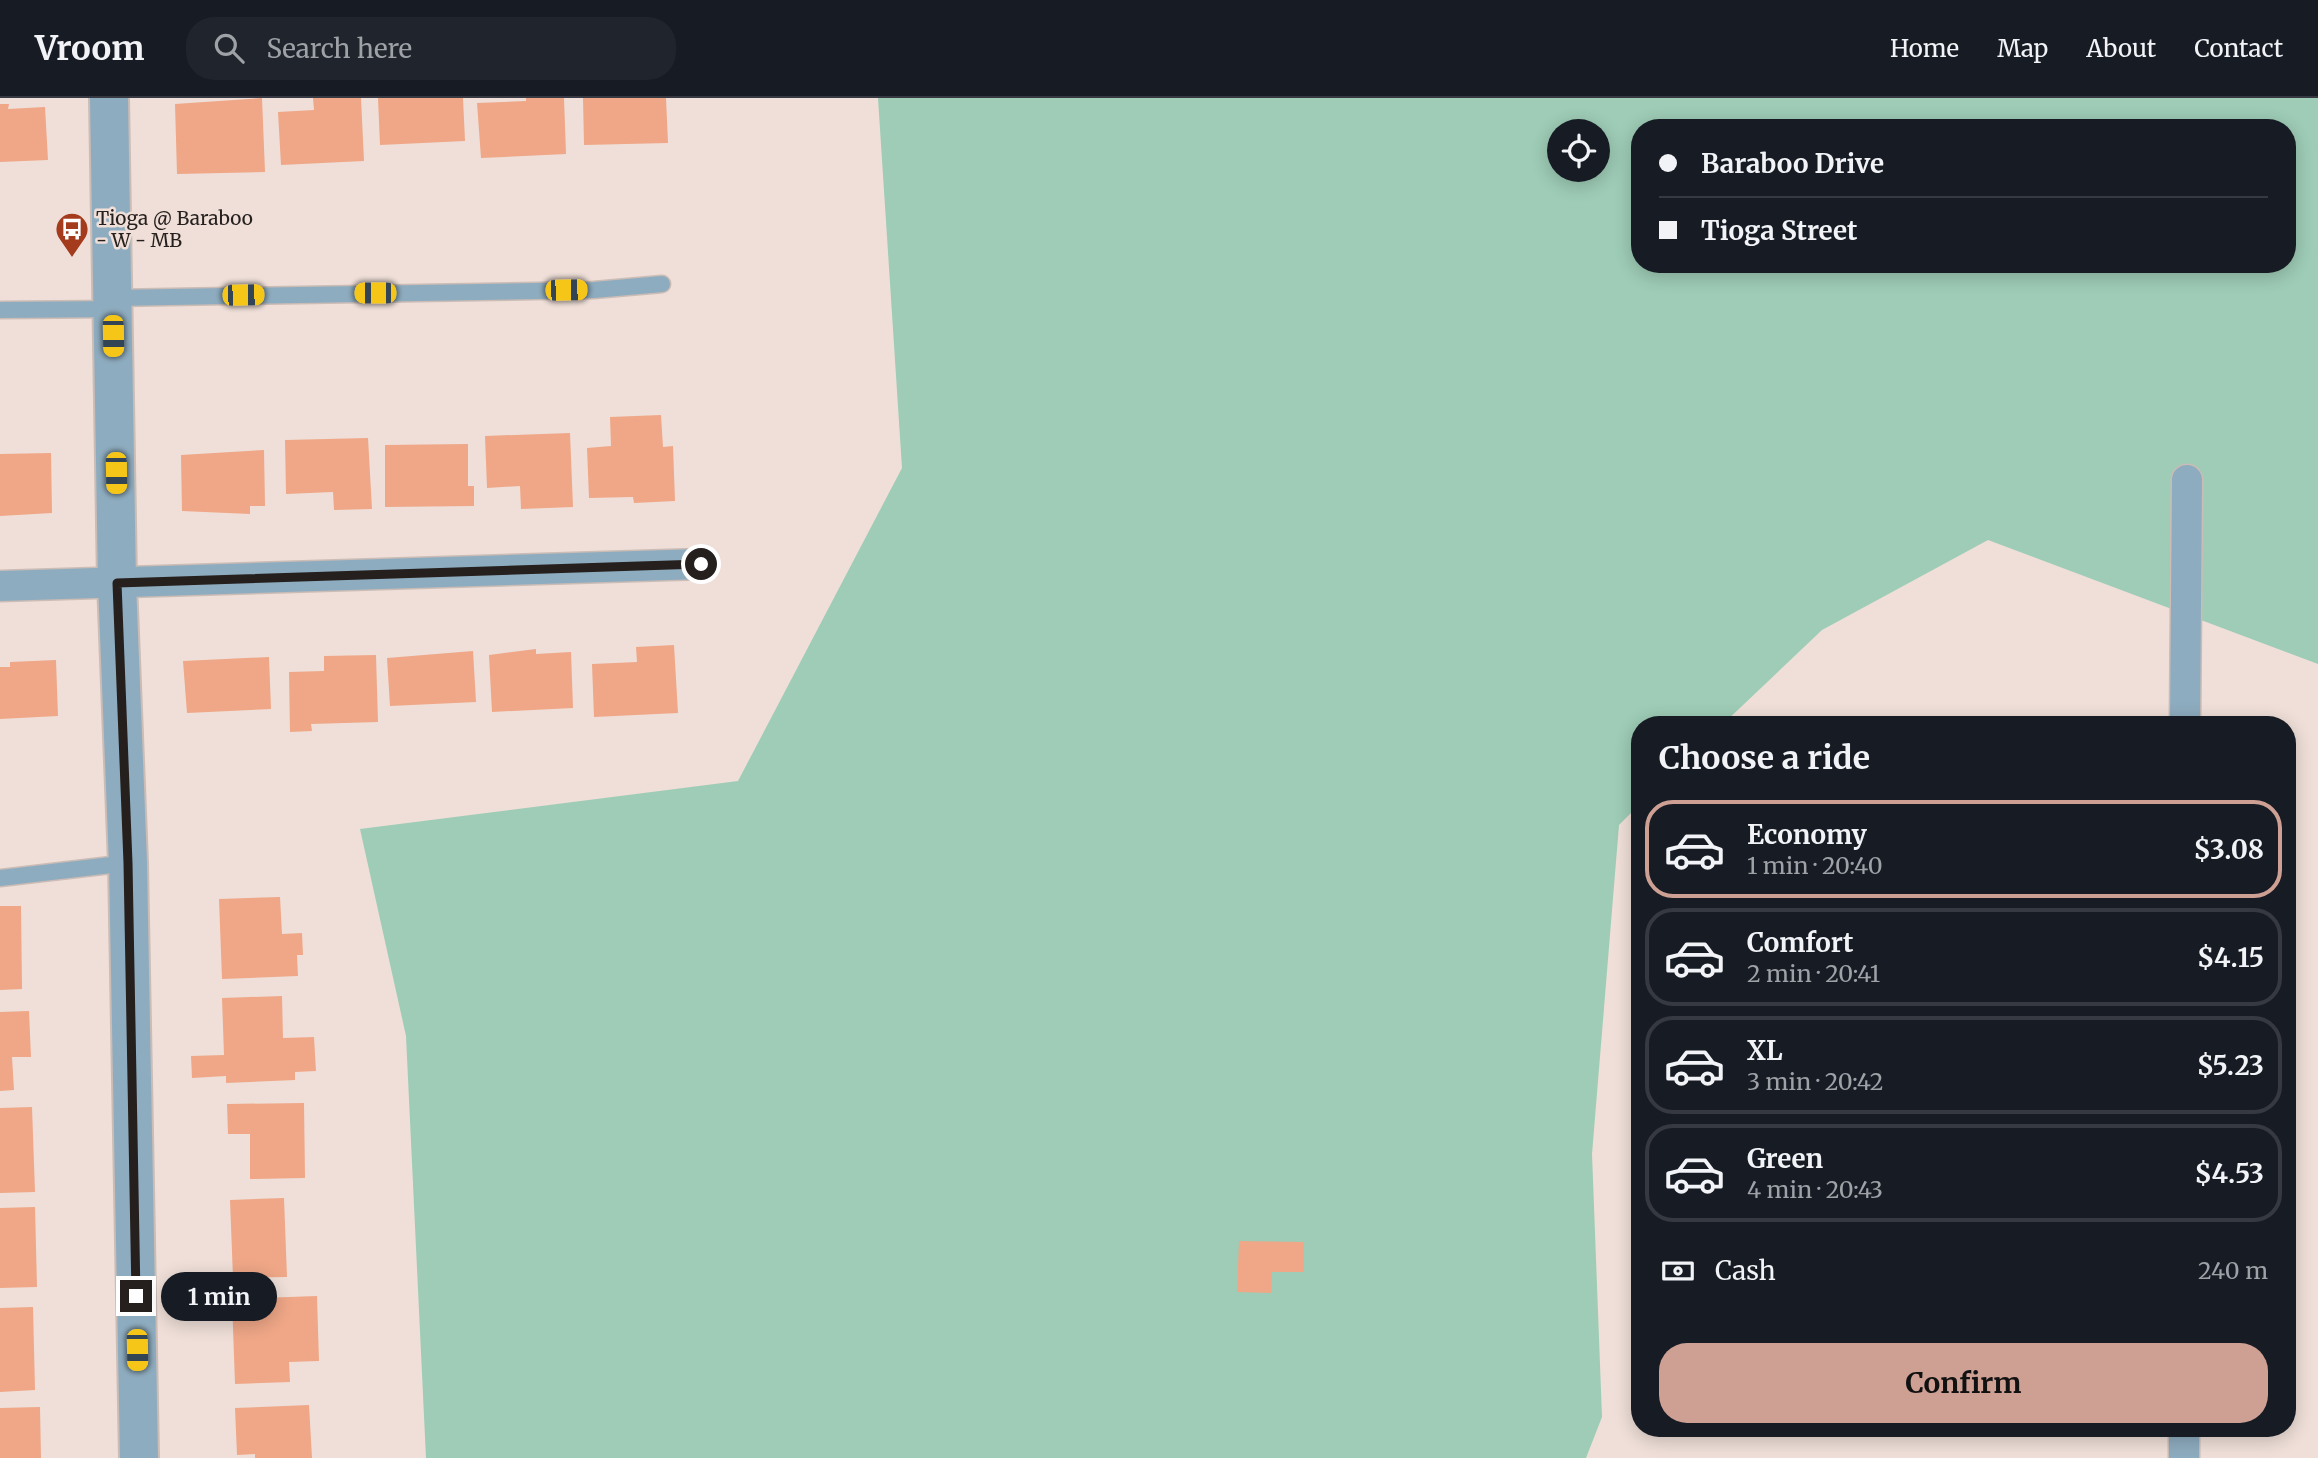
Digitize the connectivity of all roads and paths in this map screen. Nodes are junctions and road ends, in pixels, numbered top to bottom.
1 (109, 98) edge
2 (662, 284) dead end
3 (113, 303) junction
4 (0, 310) edge
5 (2187, 480) dead end
6 (701, 564) dead end
7 (117, 583) junction
8 (0, 586) edge
9 (2185, 716) edge
10 (128, 863) junction
11 (0, 878) edge
12 (2184, 1437) edge
13 (139, 1458) edge
14 (2184, 1458) edge

1 - 3 street
2 - 3 lane
3 - 4 lane
3 - 7 street
5 - 9 street
6 - 7 street
7 - 8 street
7 - 10 street
10 - 11 lane
10 - 13 street
12 - 14 street

